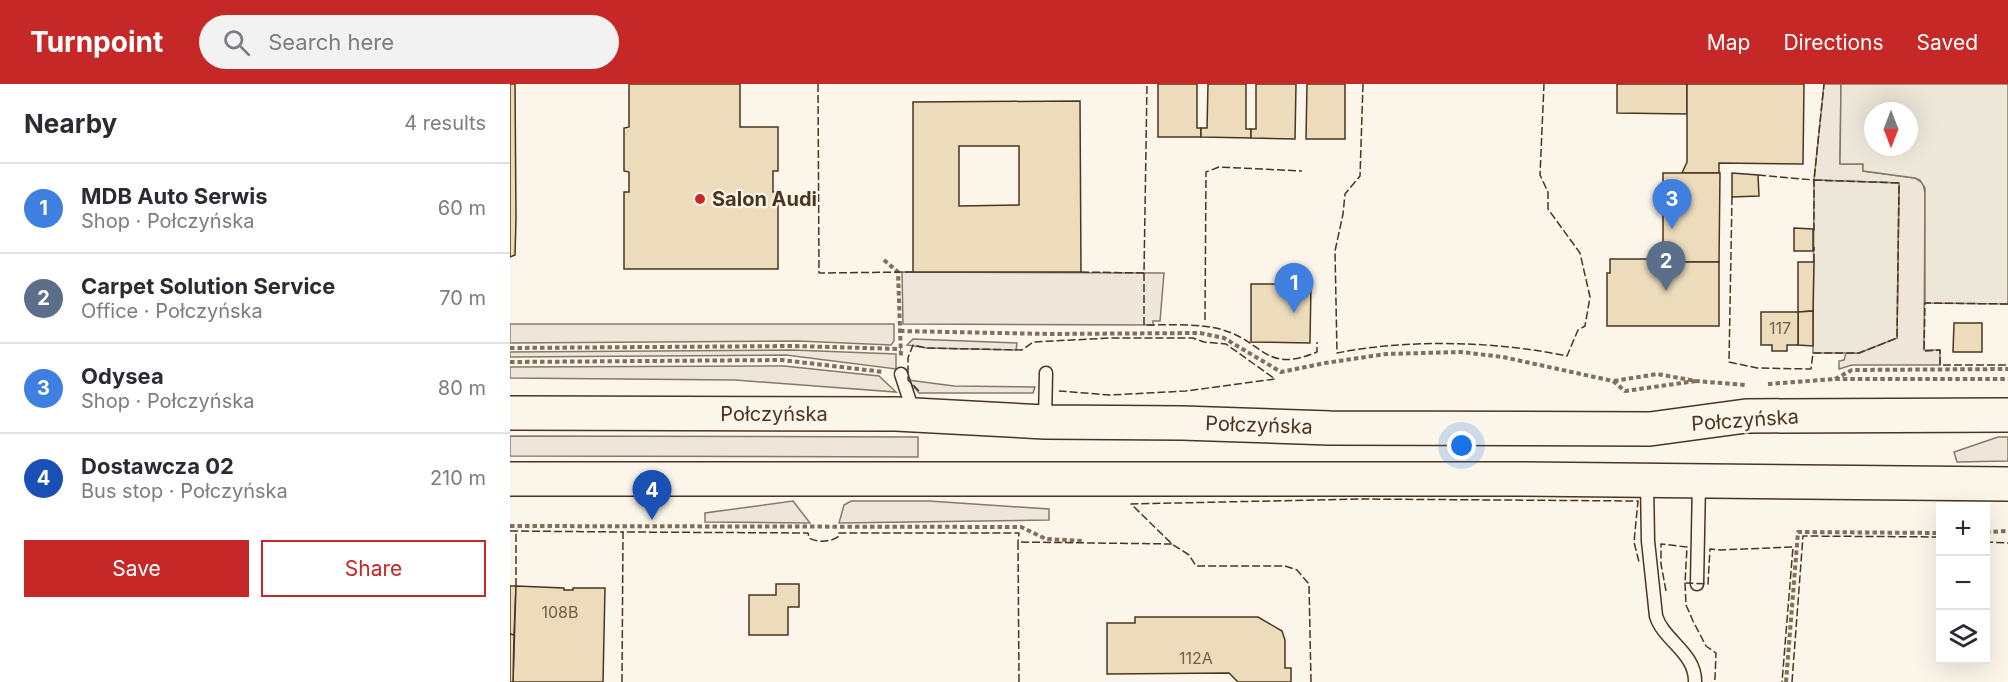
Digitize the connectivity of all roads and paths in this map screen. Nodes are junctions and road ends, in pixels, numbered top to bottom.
1 (884, 260) dead end
2 (900, 331) junction
3 (510, 348) edge
4 (510, 362) edge
5 (2008, 369) edge
6 (1046, 373) dead end
7 (896, 374) joint
8 (1834, 379) junction
9 (2008, 379) edge
10 (1613, 381) junction
11 (1696, 381) junction
12 (1766, 384) dead end
13 (1755, 385) dead end
14 (510, 413) edge
15 (915, 415) junction
16 (2008, 415) edge
17 (1045, 422) junction
18 (510, 479) edge
19 (1647, 481) junction
20 (1699, 481) junction
21 (2008, 484) edge
22 (510, 526) edge
23 (2008, 531) edge
24 (1990, 532) edge
25 (1936, 533) edge
26 (1084, 541) dead end
27 (1697, 584) dead end
28 (1695, 682) edge
29 (1786, 682) edge

1 - 2 path
2 - 3 path
2 - 10 path
4 - 7 path
5 - 8 path
6 - 17 lane
7 - 15 lane
8 - 9 path
8 - 12 path
10 - 11 path
10 - 11 path
11 - 13 path
14 - 15 main road, Połczyńska
15 - 17 main road, Połczyńska
16 - 17 main road, Połczyńska
18 - 19 main road
19 - 20 main road
19 - 28 lane
20 - 21 main road
20 - 27 lane
22 - 26 path
23 - 24 path
25 - 29 path

